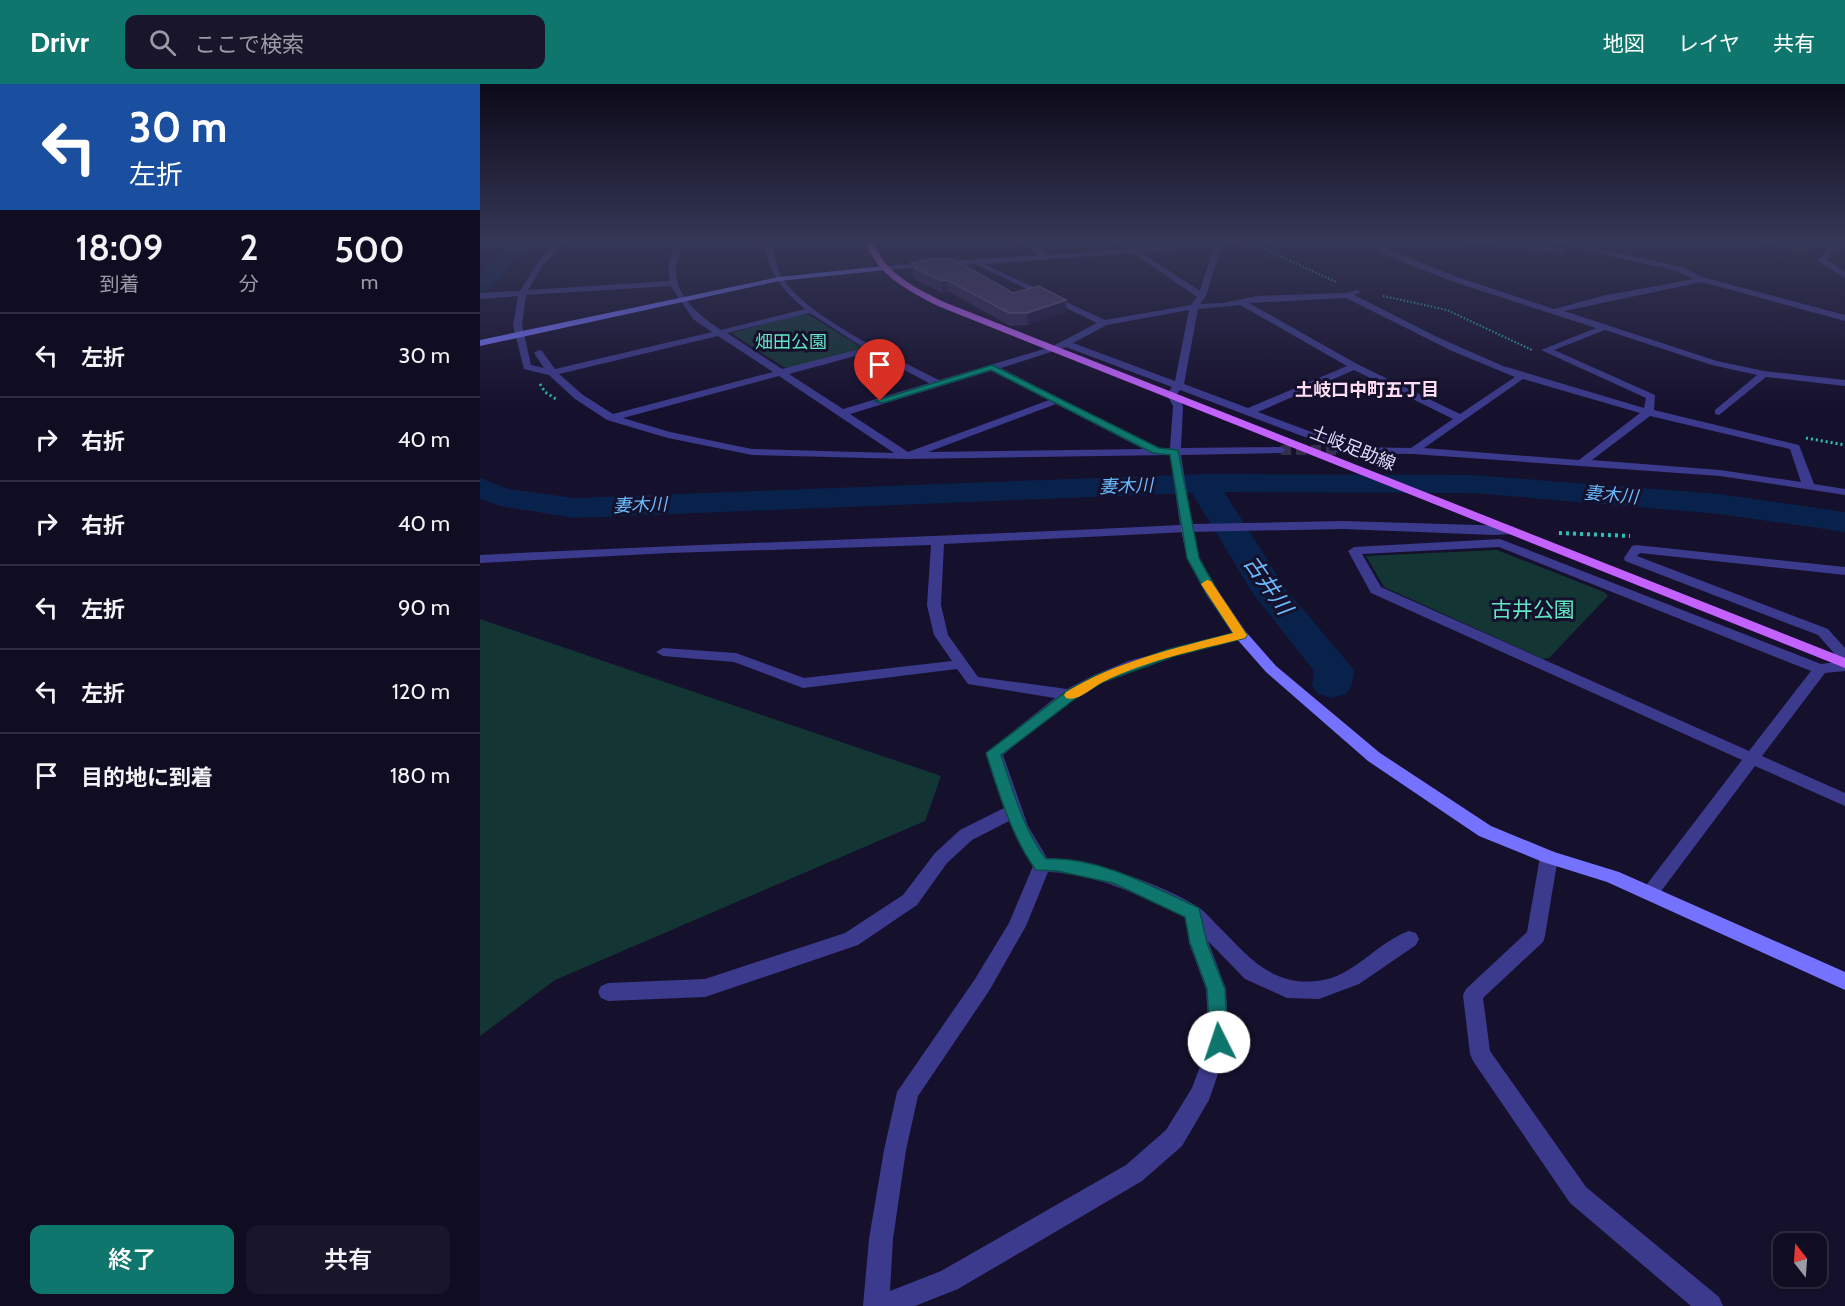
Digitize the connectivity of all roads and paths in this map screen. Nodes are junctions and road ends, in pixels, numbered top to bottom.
1 (520, 297) edge
2 (682, 297) edge
3 (697, 297) edge
4 (796, 297) edge
5 (927, 297) edge
6 (1049, 297) edge
7 (1201, 297) edge
8 (1289, 297) edge
9 (1359, 297) edge
10 (1507, 297) edge
11 (1612, 297) edge
12 (1766, 297) edge
13 (683, 300) junction
14 (1241, 302) junction
15 (1194, 307) junction
16 (809, 311) junction
17 (1551, 312) junction
18 (1845, 318) edge
19 (1104, 323) junction
20 (1603, 328) junction
21 (721, 333) junction
22 (519, 334) junction
23 (480, 343) edge
24 (1067, 344) junction
25 (874, 348) junction
26 (1054, 349) junction
27 (539, 353) dead end
28 (1354, 366) junction
29 (992, 367) junction
30 (782, 372) junction
31 (552, 373) junction
32 (1764, 374) junction
33 (1522, 376) junction
34 (1845, 383) edge
35 (938, 384) junction
36 (1179, 385) junction
37 (1172, 394) junction
38 (1056, 401) junction
39 (1248, 412) junction
40 (1648, 412) junction
41 (1719, 412) dead end
42 (841, 413) junction
43 (611, 417) junction
44 (1459, 418) junction
45 (1281, 450) tunnel mouth
46 (1351, 450) junction
47 (1157, 451) junction
48 (1413, 451) junction
49 (1333, 454) junction
50 (907, 456) junction
51 (1176, 457) junction
52 (1582, 463) junction
53 (1809, 487) junction
54 (1845, 492) edge
55 (1186, 524) junction
56 (1506, 527) junction
57 (938, 541) junction
58 (480, 559) edge
59 (1845, 571) edge
60 (1241, 635) junction
61 (663, 652) dead end
62 (1845, 657) edge
63 (962, 664) junction
64 (1845, 664) edge
65 (1820, 669) junction
66 (1072, 695) junction
67 (1753, 759) junction
68 (1845, 800) edge
69 (1013, 811) junction
70 (1549, 857) junction
71 (1042, 866) junction
72 (1650, 893) junction
73 (1193, 913) junction
74 (1409, 939) dead end
75 (1845, 981) edge
76 (608, 992) dead end
77 (876, 1306) edge
78 (884, 1306) edge
79 (1710, 1306) edge

1 - 22 street
2 - 13 street
3 - 13 street
4 - 16 street
5 - 26 main road, 土岐足助線
6 - 19 street
7 - 15 street
8 - 14 street
9 - 33 street
10 - 17 street
11 - 17 street
12 - 18 street
13 - 21 street
13 - 22 street
14 - 15 street
14 - 28 street
15 - 19 street
15 - 36 street
16 - 21 street
16 - 25 street
17 - 20 street
19 - 24 street
20 - 32 street
20 - 40 street
21 - 30 street
21 - 31 street
22 - 23 street
22 - 31 street
24 - 26 street
24 - 36 street
25 - 30 street
25 - 35 street
26 - 29 street
26 - 37 main road, 土岐足助線
27 - 31 street
28 - 39 street
28 - 44 street
29 - 35 street
29 - 38 street
30 - 42 street
30 - 43 street
31 - 43 street
32 - 34 street
32 - 41 street
33 - 40 street
33 - 44 street
35 - 42 street
36 - 37 street
36 - 39 street
37 - 49 main road, 土岐足助線
37 - 51 street
38 - 47 street
38 - 50 street
39 - 46 street
40 - 52 street
40 - 53 street
42 - 50 street
43 - 50 street
44 - 48 street
45 - 51 street
46 - 48 street
46 - 49 street
47 - 50 street
47 - 51 street
48 - 52 street
49 - 56 main road, 土岐足助線
51 - 55 street
52 - 53 street
53 - 54 street
55 - 56 street
55 - 57 street
55 - 60 street
56 - 64 main road, 土岐足助線
57 - 58 street
57 - 63 street
59 - 62 street
60 - 66 street
60 - 70 street
61 - 63 street
63 - 66 street
64 - 65 street
65 - 67 street
65 - 67 street
66 - 69 street
67 - 68 street
67 - 72 street
69 - 71 street
69 - 76 street
70 - 72 street
70 - 79 street
71 - 73 street
71 - 77 street
72 - 75 street
73 - 74 street
73 - 78 street

